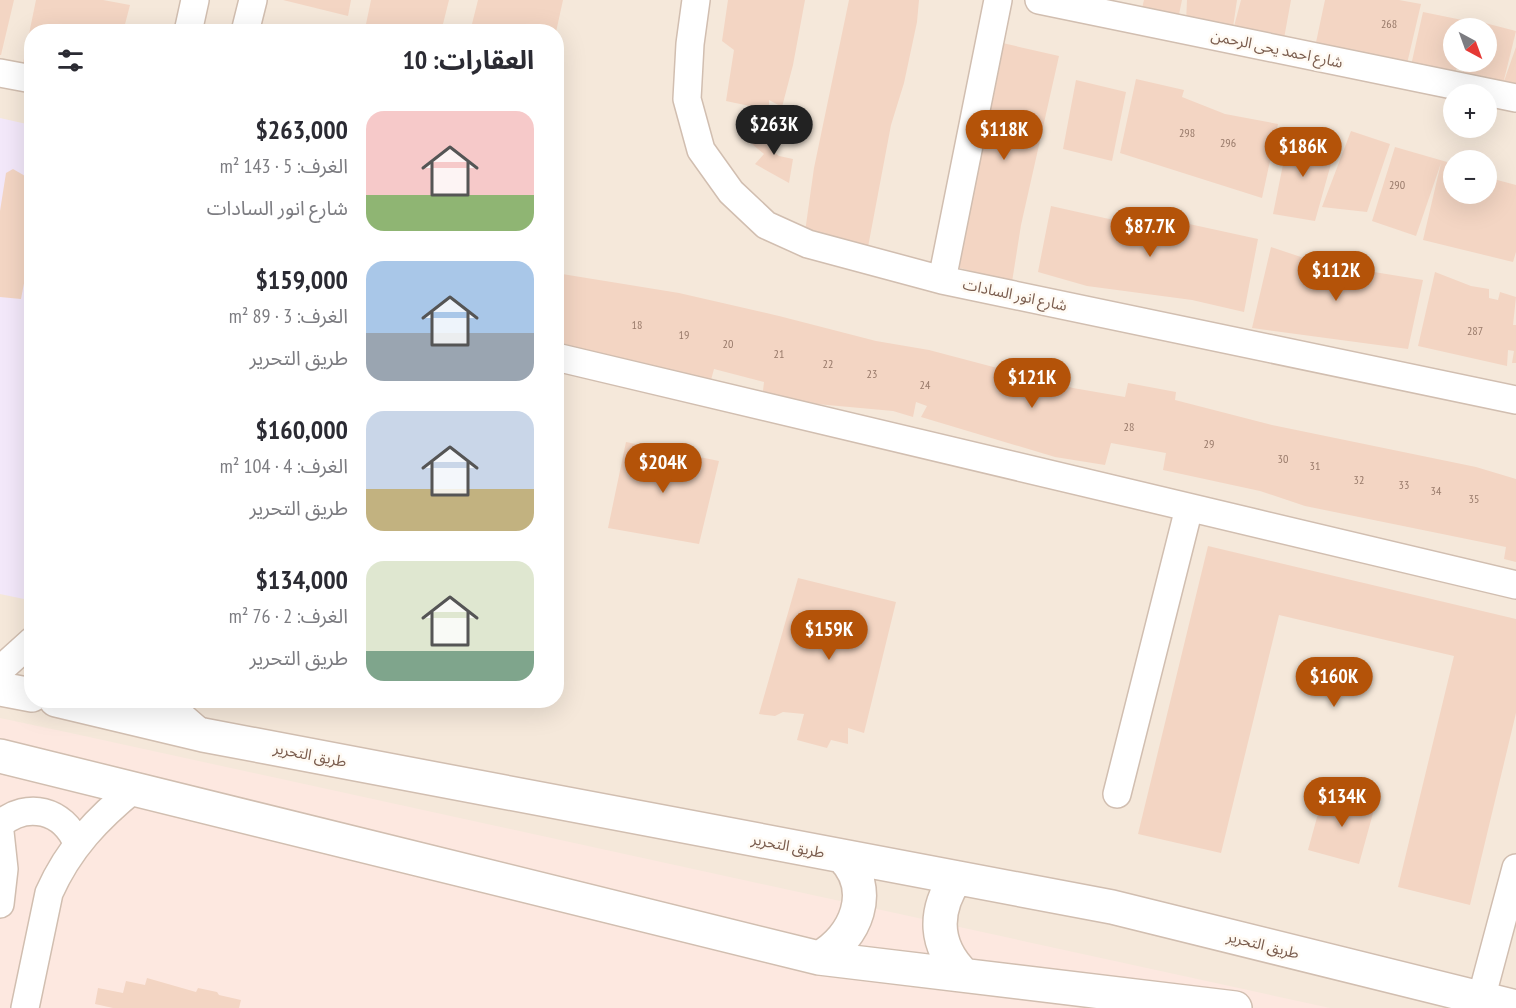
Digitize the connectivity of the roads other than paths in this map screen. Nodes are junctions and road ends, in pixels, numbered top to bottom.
1 (195, 0) edge
2 (253, 0) edge
3 (696, 0) edge
4 (998, 0) edge
5 (1038, 0) edge
6 (190, 24) edge
7 (247, 24) edge
8 (0, 73) edge
9 (24, 78) edge
10 (1516, 98) edge
11 (942, 280) junction
12 (564, 359) edge
13 (1516, 400) edge
14 (1189, 508) junction
15 (1516, 585) edge
16 (24, 648) edge
17 (0, 670) edge
18 (0, 688) edge
19 (24, 693) edge
20 (90, 708) edge
21 (172, 708) edge
22 (203, 735) junction
23 (0, 756) edge
24 (135, 788) junction
25 (1117, 794) dead end
26 (0, 824) edge
27 (0, 832) edge
28 (77, 843) junction
29 (842, 856) junction
30 (1516, 868) edge
31 (956, 878) junction
32 (0, 904) edge
33 (819, 958) junction
34 (964, 975) junction
35 (1481, 999) junction
36 (1516, 1007) edge
37 (25, 1008) edge
38 (1235, 1008) edge

1 - 6 street
2 - 7 street
3 - 11 street, شارع انور السادات
4 - 11 street
5 - 10 street, شارع احمد يحى الرحمن
8 - 9 street
11 - 13 street, شارع انور السادات
12 - 14 street
14 - 15 street
14 - 25 street
16 - 17 street
18 - 19 street
20 - 22 street, طريق التحرير
21 - 22 street
22 - 29 street, طريق التحرير
23 - 24 street
24 - 28 street
24 - 33 street
26 - 28 street
27 - 32 street
28 - 37 street
29 - 31 street, طريق التحرير
29 - 33 street
30 - 35 street
31 - 34 street
31 - 35 street, طريق التحرير
33 - 34 street
34 - 38 street
35 - 36 street, طريق التحرير

